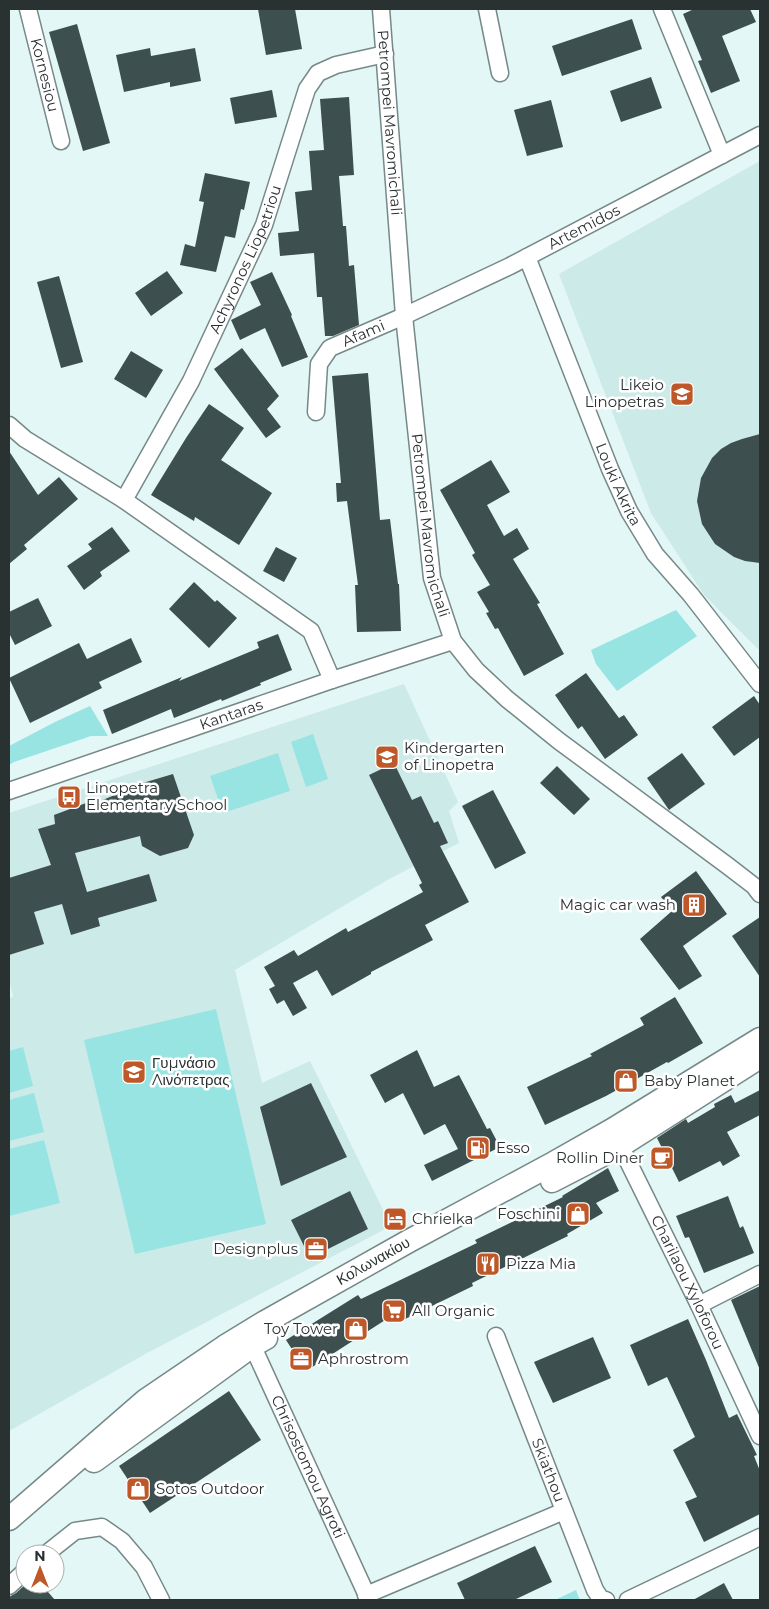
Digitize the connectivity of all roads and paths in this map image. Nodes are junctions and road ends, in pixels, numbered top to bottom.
1 (28, 9) edge
2 (381, 9) edge
3 (487, 9) edge
4 (662, 9) edge
5 (384, 54) junction
6 (500, 73) dead end
7 (760, 135) edge
8 (61, 141) dead end
9 (722, 155) junction
10 (527, 257) junction
11 (404, 316) junction
12 (316, 412) dead end
13 (9, 425) edge
14 (124, 500) junction
15 (454, 641) junction
16 (332, 680) junction
17 (760, 684) edge
18 (9, 791) edge
19 (760, 894) edge
20 (760, 1039) edge
21 (760, 1057) edge
22 (616, 1138) junction
23 (760, 1274) edge
24 (699, 1305) junction
25 (496, 1336) dead end
26 (249, 1340) junction
27 (760, 1436) edge
28 (564, 1510) junction
29 (9, 1519) edge
30 (9, 1535) edge
31 (760, 1537) edge
32 (59, 1544) edge
33 (367, 1598) edge
34 (161, 1600) edge
35 (606, 1600) edge
36 (628, 1600) edge

1 - 8 street, Kornesiou
2 - 5 street, Petrompei Mavromichali
3 - 6 street
4 - 9 street
5 - 11 street, Petrompei Mavromichali
5 - 14 street, Achyronos Liopetriou
7 - 9 street, Artemidos
9 - 10 street, Artemidos
10 - 11 street, Artemidos
10 - 17 street, Louki Akrita
11 - 12 street, Afami
11 - 15 street, Petrompei Mavromichali
13 - 14 street
14 - 16 street
15 - 16 street, Kantaras
15 - 19 street, Petrompei Mavromichali
16 - 18 street, Kantaras
20 - 22 main road, Κολωνακίου
21 - 22 main road, Κολωνακίου
22 - 24 street, Charilaou Xyloforou
22 - 26 main road, Κολωνακίου
23 - 24 street
24 - 27 street, Charilaou Xyloforou
25 - 28 street, Skiathou
26 - 29 main road, Κολωνακίου
26 - 30 main road, Κολωνακίου
26 - 33 street, Chrisostomou Agroti
28 - 33 street
28 - 35 street, Skiathou
31 - 36 street
32 - 34 street

